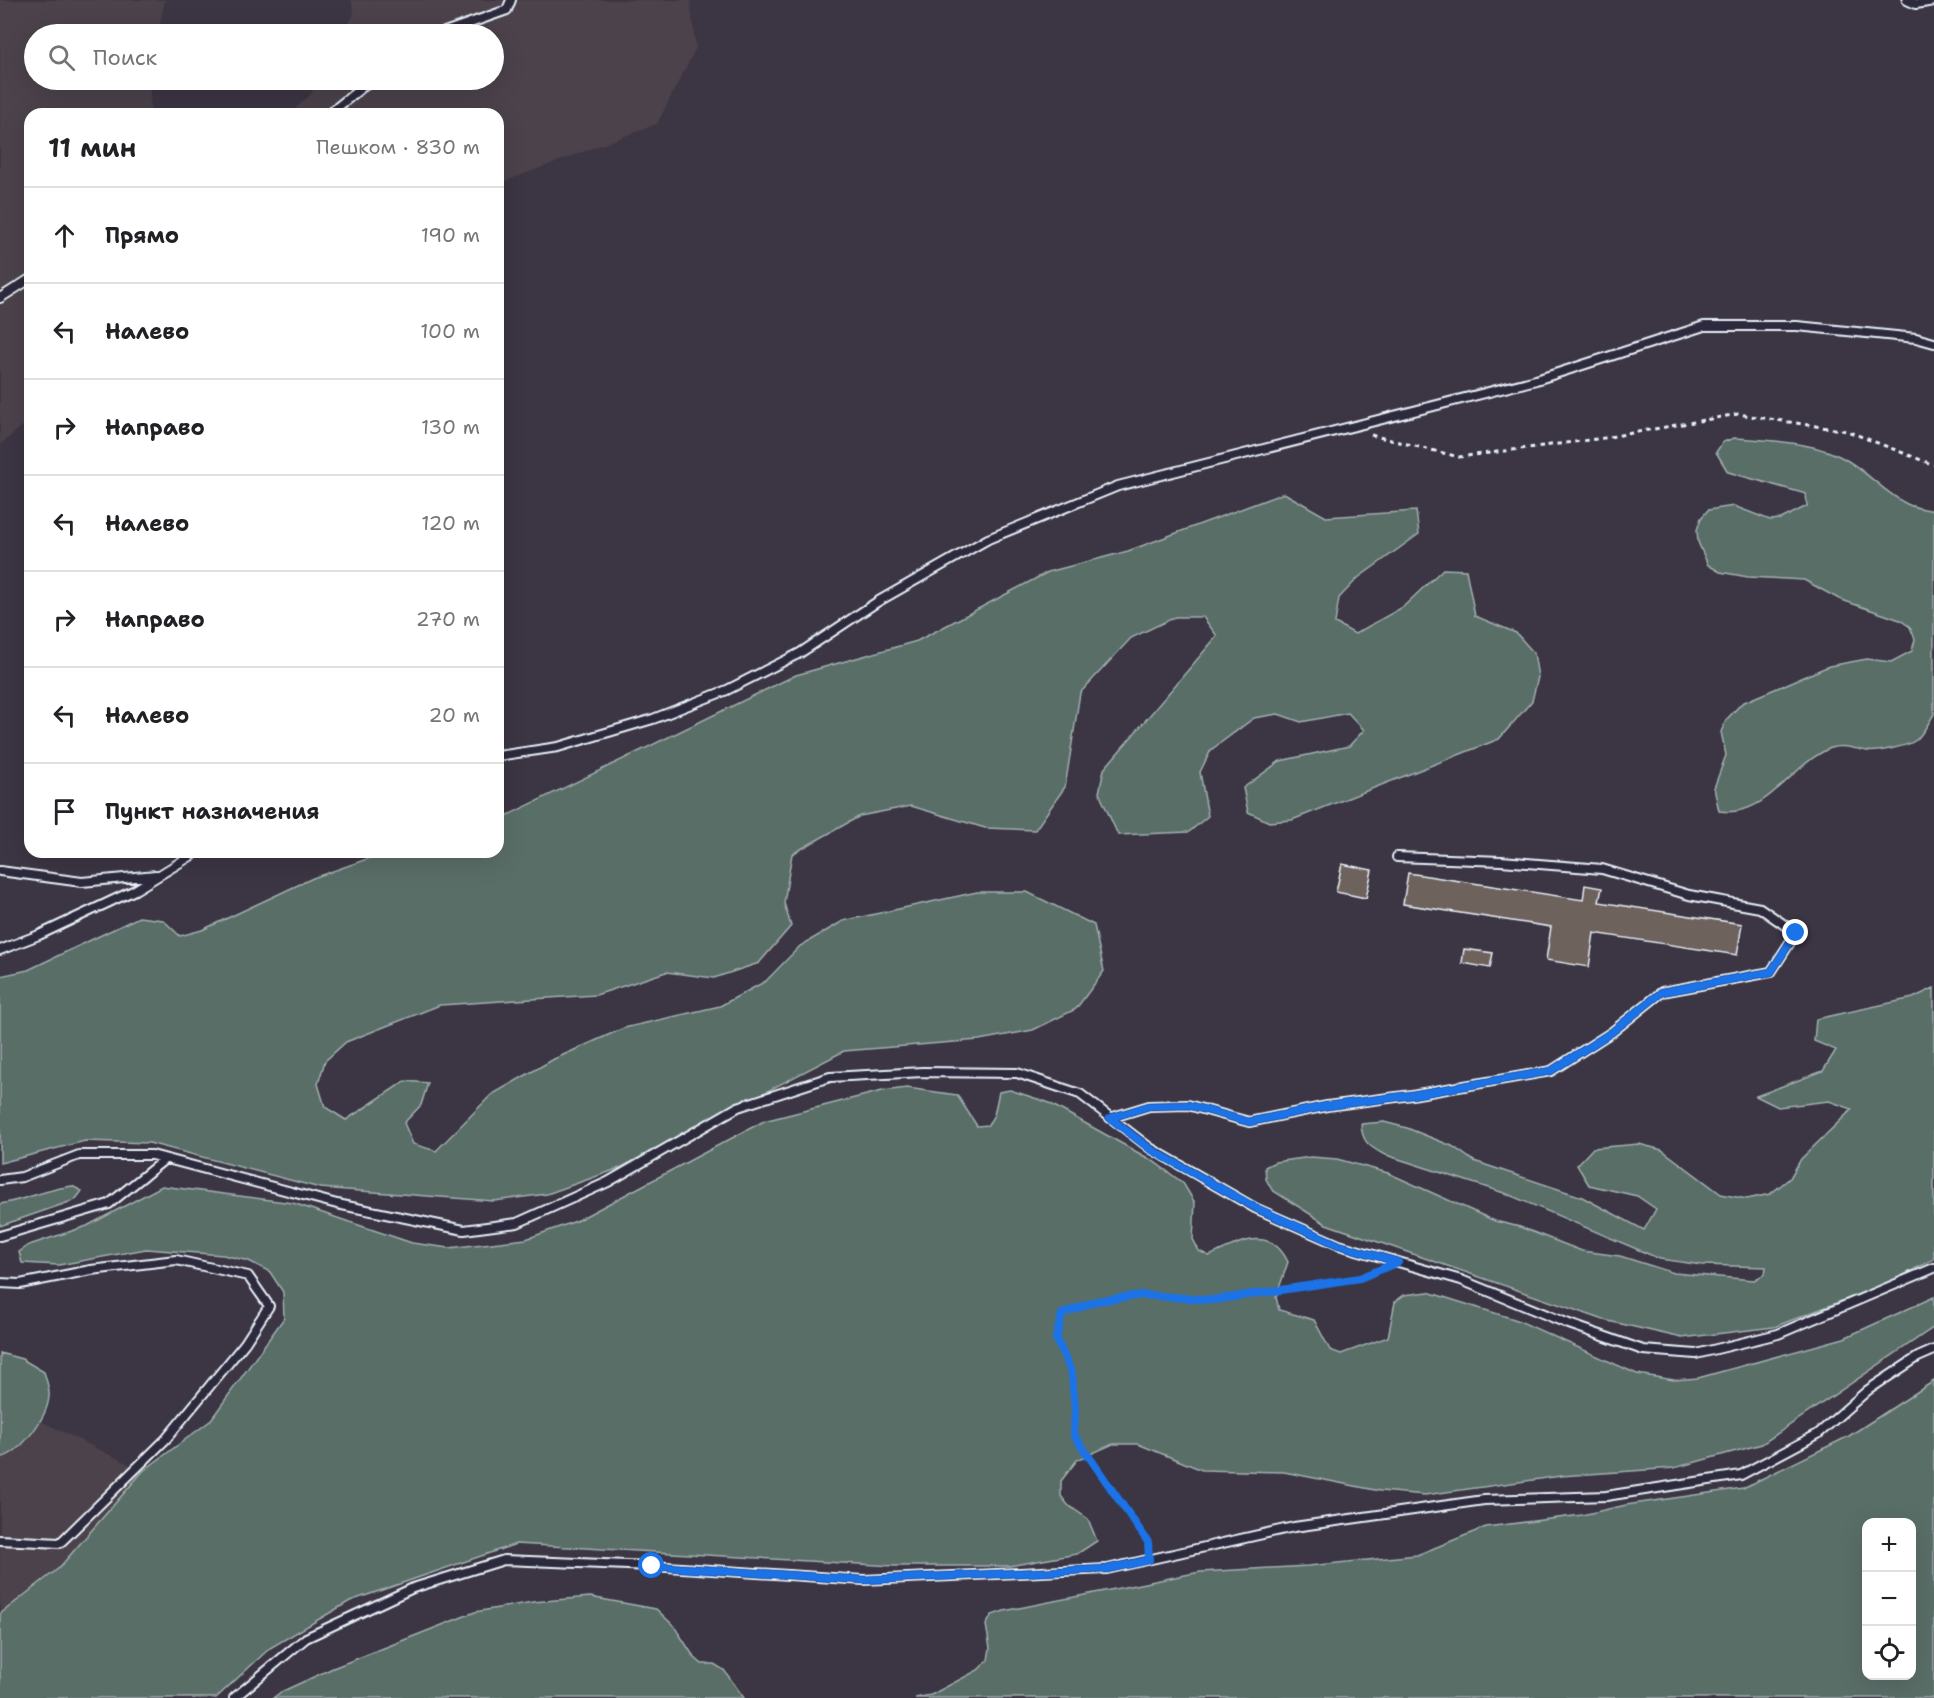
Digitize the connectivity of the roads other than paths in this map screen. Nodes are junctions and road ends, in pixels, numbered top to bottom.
1 (511, 0) edge
2 (1907, 0) edge
3 (1934, 1) edge
4 (467, 24) edge
5 (359, 90) edge
6 (336, 108) edge
7 (24, 283) edge
8 (0, 298) edge
9 (1934, 343) edge
10 (504, 755) edge
11 (1397, 857) dead end
12 (187, 858) edge
13 (0, 871) edge
14 (159, 875) junction
15 (0, 950) edge
16 (1110, 1118) junction
17 (165, 1159) junction
18 (0, 1179) edge
19 (0, 1236) edge
20 (1934, 1268) edge
21 (0, 1283) edge
22 (1934, 1350) edge
23 (0, 1540) edge
24 (234, 1698) edge

1 - 4 lane
2 - 3 lane
5 - 6 lane
7 - 8 lane
9 - 10 lane
11 - 16 lane
12 - 14 lane
13 - 14 lane
14 - 15 lane
16 - 17 lane
16 - 20 lane
17 - 18 lane
17 - 19 lane
21 - 23 lane
22 - 24 lane

